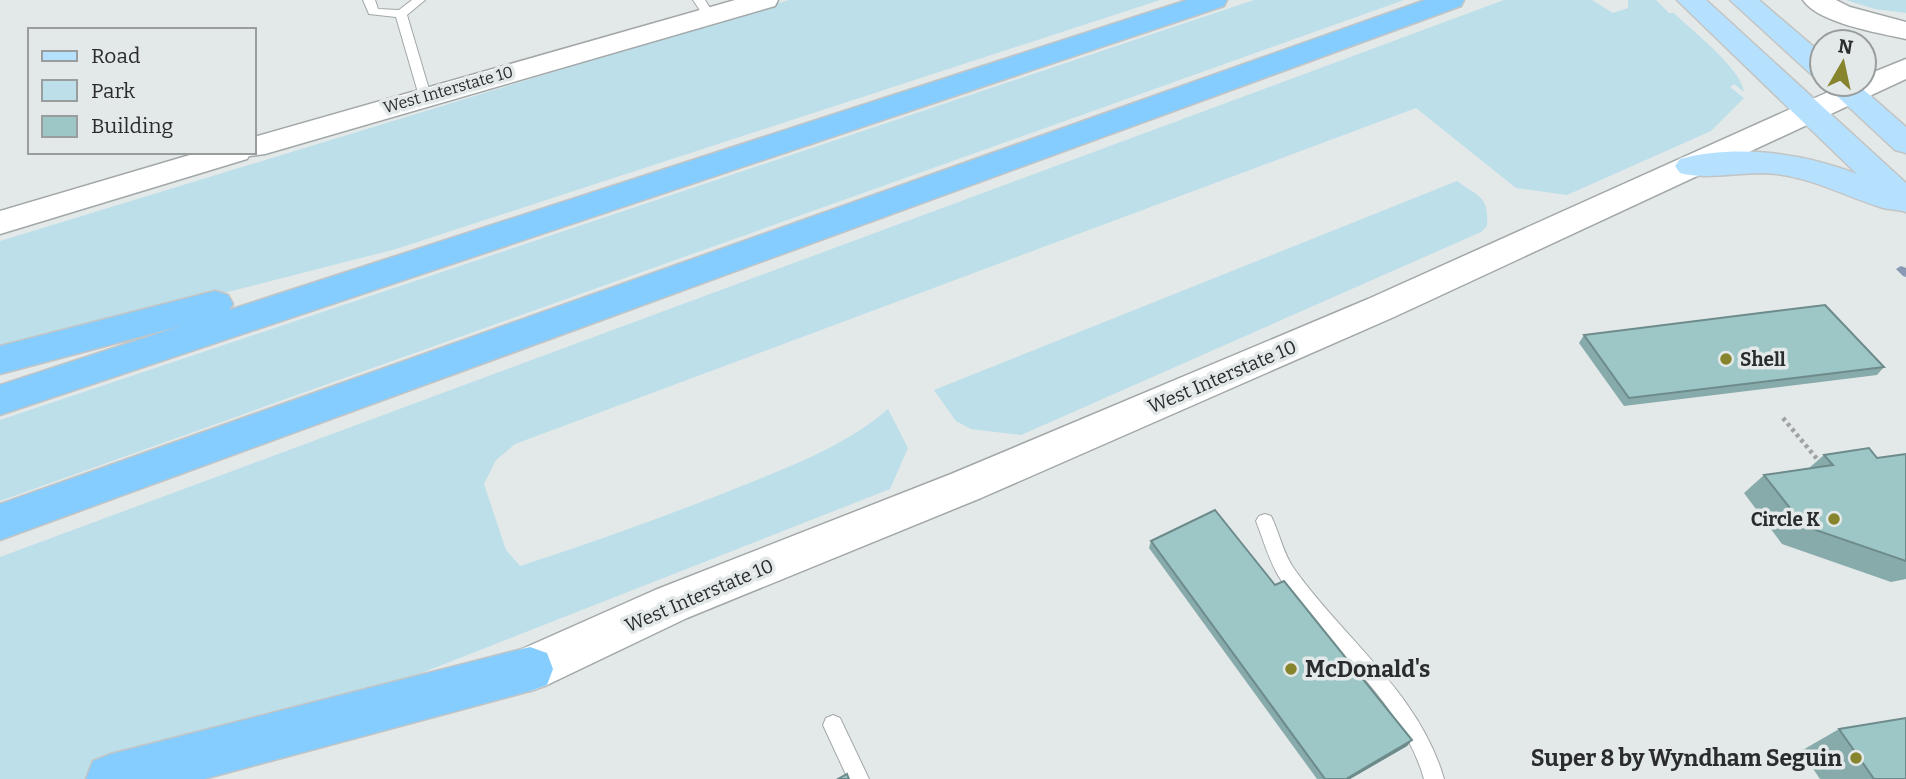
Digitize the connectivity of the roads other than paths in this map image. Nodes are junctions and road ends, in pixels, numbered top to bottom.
1 (369, 0) edge
2 (419, 0) edge
3 (765, 0) edge
4 (1214, 0) edge
5 (1451, 0) edge
6 (1690, 0) edge
7 (1743, 0) edge
8 (1816, 0) edge
9 (704, 8) edge
10 (401, 14) junction
11 (1906, 31) edge
12 (1808, 57) edge
13 (1906, 68) edge
14 (1878, 78) edge
15 (425, 96) junction
16 (1832, 98) edge
17 (1855, 98) edge
18 (1811, 112) junction
19 (1906, 144) edge
20 (256, 146) edge
21 (229, 154) edge
22 (1691, 166) junction
23 (1906, 201) edge
24 (1906, 207) edge
25 (536, 222) junction
26 (0, 223) edge
27 (0, 360) edge
28 (0, 400) edge
29 (1265, 521) dead end
30 (0, 522) edge
31 (530, 668) joint
32 (833, 725) dead end
33 (111, 779) edge
34 (859, 779) edge
35 (1434, 779) edge

1 - 10 lane
2 - 10 lane
3 - 9 street, West Interstate 10
4 - 25 highway
5 - 30 highway
6 - 18 main road
7 - 12 main road
8 - 11 street
9 - 15 street, West Interstate 10
10 - 15 lane
13 - 14 street, West Interstate 10
15 - 20 street, West Interstate 10
16 - 18 street, West Interstate 10
17 - 19 main road
18 - 22 street, West Interstate 10
18 - 23 main road
21 - 26 street
22 - 24 main road
22 - 31 street, West Interstate 10
25 - 27 highway
25 - 28 highway
29 - 35 lane
31 - 33 highway
32 - 34 lane

